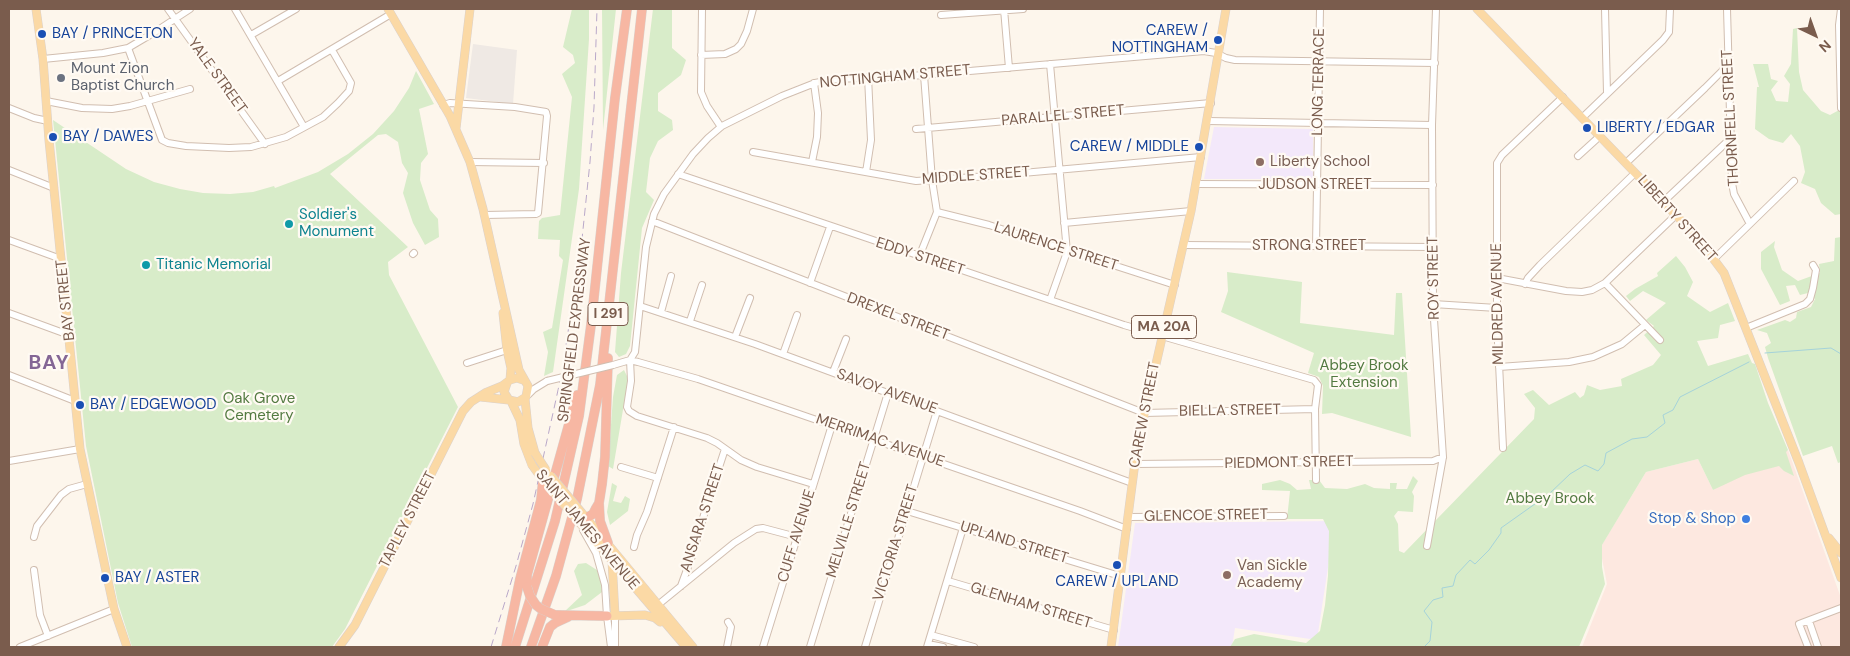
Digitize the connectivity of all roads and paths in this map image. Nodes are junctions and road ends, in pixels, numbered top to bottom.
1 (36, 9) edge
2 (168, 9) edge
3 (190, 9) edge
4 (235, 9) edge
5 (296, 9) edge
6 (470, 9) edge
7 (627, 9) edge
8 (642, 9) edge
9 (702, 9) edge
10 (753, 9) edge
11 (1004, 9) edge
12 (1023, 9) edge
13 (1226, 9) edge
14 (1320, 9) edge
15 (1436, 9) edge
16 (1477, 9) edge
17 (1605, 9) edge
18 (1670, 9) edge
19 (1727, 9) edge
20 (1841, 9) edge
21 (954, 11) edge
22 (389, 12) edge
23 (941, 14) dead end
24 (175, 19) junction
25 (251, 35) junction
26 (128, 48) junction
27 (332, 50) junction
28 (701, 55) junction
29 (1219, 55) junction
30 (43, 59) junction
31 (1319, 61) junction
32 (1435, 63) junction
33 (1728, 63) junction
34 (1050, 64) junction
35 (1009, 68) junction
36 (924, 75) junction
37 (868, 77) junction
38 (278, 81) junction
39 (814, 83) junction
40 (190, 89) dead end
41 (1607, 93) junction
42 (1563, 97) junction
43 (46, 101) junction
44 (148, 101) junction
45 (1211, 103) junction
46 (460, 104) junction
47 (443, 105) junction
48 (9, 108) edge
49 (1841, 108) edge
50 (1054, 116) junction
51 (1582, 118) junction
52 (48, 121) junction
53 (1208, 121) junction
54 (1318, 123) junction
55 (1432, 125) junction
56 (304, 127) junction
57 (720, 127) junction
58 (928, 127) junction
59 (456, 128) junction
60 (916, 129) dead end
61 (1600, 136) junction
62 (1731, 138) junction
63 (265, 144) junction
64 (753, 152) dead end
65 (1578, 156) dead end
66 (1201, 157) junction
67 (470, 162) junction
68 (812, 162) junction
69 (544, 163) junction
70 (1626, 163) junction
71 (9, 170) edge
72 (1059, 170) junction
73 (866, 172) junction
74 (1635, 173) junction
75 (678, 174) junction
76 (932, 180) junction
77 (1794, 181) dead end
78 (1196, 184) junction
79 (1317, 185) junction
80 (1433, 185) junction
81 (54, 188) junction
82 (1663, 202) junction
83 (1191, 211) junction
84 (937, 212) junction
85 (485, 215) junction
86 (1676, 215) junction
87 (652, 221) junction
88 (1064, 222) junction
89 (1750, 224) junction
90 (830, 227) junction
91 (9, 240) edge
92 (1184, 245) junction
93 (1316, 246) junction
94 (1433, 247) junction
95 (1067, 251) junction
96 (920, 257) junction
97 (61, 259) junction
98 (1714, 259) junction
99 (1813, 265) dead end
100 (671, 276) dead end
101 (1497, 278) junction
102 (810, 283) junction
103 (1605, 283) junction
104 (1525, 284) junction
105 (702, 285) dead end
106 (1175, 285) junction
107 (501, 293) junction
108 (750, 298) dead end
109 (1050, 300) junction
110 (1433, 304) junction
111 (640, 306) junction
112 (1497, 308) junction
113 (661, 312) junction
114 (9, 313) edge
115 (797, 315) dead end
116 (690, 321) junction
117 (607, 322) junction
118 (1645, 325) junction
119 (1746, 328) junction
120 (1162, 335) junction
121 (69, 336) junction
122 (735, 336) junction
123 (846, 339) dead end
124 (1660, 340) dead end
125 (588, 346) junction
126 (507, 350) junction
127 (783, 354) junction
128 (630, 360) junction
129 (467, 363) dead end
130 (1499, 367) junction
131 (832, 372) junction
132 (9, 375) edge
133 (509, 381) junction
134 (524, 381) junction
135 (547, 381) junction
136 (888, 392) junction
137 (481, 397) junction
138 (526, 397) junction
139 (510, 400) junction
140 (75, 401) junction
141 (1315, 409) junction
142 (937, 410) junction
143 (1144, 413) junction
144 (832, 424) junction
145 (674, 427) junction
146 (873, 439) junction
147 (1503, 448) dead end
148 (80, 449) junction
149 (725, 449) junction
150 (923, 456) junction
151 (1442, 456) junction
152 (9, 461) edge
153 (1316, 462) junction
154 (1135, 464) junction
155 (621, 467) dead end
156 (546, 478) junction
157 (658, 478) junction
158 (1316, 480) dead end
159 (1132, 483) junction
160 (87, 484) junction
161 (813, 484) junction
162 (599, 503) junction
163 (907, 511) junction
164 (1284, 516) dead end
165 (1128, 517) junction
166 (583, 518) junction
167 (963, 528) junction
168 (1127, 530) junction
169 (1825, 532) junction
170 (34, 537) dead end
171 (797, 537) junction
172 (608, 543) junction
173 (634, 546) dead end
174 (1427, 546) dead end
175 (1841, 553) edge
176 (612, 561) junction
177 (34, 570) dead end
178 (1120, 576) junction
179 (1841, 578) edge
180 (948, 580) junction
181 (680, 587) junction
182 (659, 604) junction
183 (1841, 608) edge
184 (114, 609) junction
185 (1841, 612) edge
186 (611, 616) junction
187 (570, 617) junction
188 (1809, 621) junction
189 (728, 622) dead end
190 (1114, 630) junction
191 (672, 631) junction
192 (931, 635) junction
193 (48, 636) junction
194 (928, 645) edge
195 (20, 647) edge
196 (127, 647) edge
197 (339, 647) edge
198 (506, 647) edge
199 (515, 647) edge
200 (532, 647) edge
201 (542, 647) edge
202 (613, 647) edge
203 (686, 647) edge
204 (693, 647) edge
205 (727, 647) edge
206 (763, 647) edge
207 (810, 647) edge
208 (865, 647) edge
209 (943, 647) edge
210 (974, 647) edge
211 (1112, 647) edge
212 (1808, 647) edge
213 (1818, 647) edge

1 - 30 main road, BAY STREET
2 - 24 street, YALE STREET
3 - 24 street
4 - 25 street
5 - 25 street
6 - 46 main road
7 - 125 highway, SPRINGFIELD EXPRESSWAY / I 291
8 - 117 highway, SPRINGFIELD EXPRESSWAY / I 291
9 - 28 street
10 - 28 street
11 - 12 street
11 - 21 street
11 - 35 street
13 - 29 main road, CAREW STREET / MA 20A
14 - 31 street, LONG TERRACE
15 - 32 street, ROY STREET
16 - 42 main road, LIBERTY STREET
17 - 41 street
18 - 41 street
19 - 33 street, THORNFELL STREET
20 - 49 street
21 - 23 street
22 - 27 street
22 - 47 main road
24 - 26 street
24 - 63 street, YALE STREET
25 - 38 street
26 - 30 street
26 - 44 street
27 - 38 street
27 - 56 street
28 - 57 street
29 - 31 street, NOTTINGHAM STREET
29 - 34 street, NOTTINGHAM STREET
29 - 45 main road, CAREW STREET / MA 20A
30 - 43 main road, BAY STREET
31 - 32 street, NOTTINGHAM STREET
31 - 54 street, LONG TERRACE
32 - 55 street, ROY STREET
33 - 62 street, THORNFELL STREET
33 - 70 street
34 - 35 street, NOTTINGHAM STREET
34 - 50 street
35 - 36 street, NOTTINGHAM STREET
36 - 37 street, NOTTINGHAM STREET
36 - 58 street
37 - 39 street, NOTTINGHAM STREET
37 - 73 street
38 - 56 street
39 - 57 street, NOTTINGHAM STREET
39 - 68 street
40 - 44 street
41 - 51 street
42 - 51 main road, LIBERTY STREET
42 - 101 street, MILDRED AVENUE
43 - 44 street
43 - 52 main road, BAY STREET
44 - 63 street
45 - 50 street, PARALLEL STREET
45 - 53 main road, CAREW STREET / MA 20A
46 - 47 street
46 - 59 main road
46 - 69 street
47 - 59 main road
48 - 52 street
50 - 58 street, PARALLEL STREET
50 - 72 street
51 - 61 main road, LIBERTY STREET
52 - 81 main road, BAY STREET
53 - 54 street
53 - 66 main road, CAREW STREET / MA 20A
54 - 55 street
54 - 79 street, LONG TERRACE
55 - 80 street, ROY STREET
56 - 63 street
57 - 75 street, NOTTINGHAM STREET
58 - 60 street, PARALLEL STREET
58 - 76 street
59 - 67 main road
61 - 65 street
61 - 70 main road, LIBERTY STREET
62 - 82 street
62 - 89 street, THORNFELL STREET
64 - 68 street, MIDDLE STREET
66 - 72 street, MIDDLE STREET
66 - 78 main road, CAREW STREET / MA 20A
67 - 69 street
67 - 85 main road
68 - 73 street, MIDDLE STREET
69 - 85 street
70 - 74 main road, LIBERTY STREET
71 - 81 street
72 - 76 street, MIDDLE STREET
72 - 88 street
73 - 76 street, MIDDLE STREET
74 - 82 main road, LIBERTY STREET
74 - 104 street
75 - 87 street, NOTTINGHAM STREET
75 - 90 street, EDDY STREET
76 - 84 street
77 - 89 street
78 - 79 street, JUDSON STREET
78 - 83 main road, CAREW STREET / MA 20A
79 - 80 street, JUDSON STREET
79 - 93 street, LONG TERRACE
80 - 94 street, ROY STREET
81 - 97 main road, BAY STREET
82 - 86 main road, LIBERTY STREET
83 - 88 street
83 - 92 main road, CAREW STREET / MA 20A
84 - 95 street, LAURENCE STREET
84 - 96 street
85 - 107 main road
86 - 98 main road, LIBERTY STREET
86 - 103 street
87 - 102 street, DREXEL STREET
87 - 111 street, NOTTINGHAM STREET
88 - 95 street
89 - 98 street
90 - 96 street, EDDY STREET
90 - 102 street
91 - 97 street
92 - 93 street, STRONG STREET
92 - 106 main road, CAREW STREET / MA 20A
93 - 94 street, STRONG STREET
94 - 110 street, ROY STREET
95 - 106 street, LAURENCE STREET
95 - 109 street
96 - 109 street, EDDY STREET
97 - 121 main road, BAY STREET
98 - 119 main road, LIBERTY STREET
99 - 119 street
100 - 113 street
101 - 104 street
101 - 112 street, MILDRED AVENUE
102 - 143 street, DREXEL STREET
103 - 104 street
103 - 118 street
105 - 116 street
106 - 120 main road, CAREW STREET / MA 20A
107 - 126 main road
107 - 134 main road
108 - 122 street
109 - 120 street, EDDY STREET
110 - 112 street
110 - 151 street, ROY STREET
111 - 113 street, SAVOY AVENUE
111 - 128 street, NOTTINGHAM STREET
112 - 130 street, MILDRED AVENUE
113 - 116 street, SAVOY AVENUE
114 - 121 street
115 - 127 street
116 - 122 street, SAVOY AVENUE
117 - 162 highway
117 - 200 highway, SPRINGFIELD EXPRESSWAY / I 291
118 - 124 street
118 - 130 street
119 - 169 main road, LIBERTY STREET
120 - 141 street, EDDY STREET
120 - 143 main road, CAREW STREET / MA 20A
121 - 140 main road, BAY STREET
122 - 127 street, SAVOY AVENUE
123 - 131 street
125 - 187 highway, bridge
125 - 199 highway, SPRINGFIELD EXPRESSWAY / I 291
126 - 129 street
126 - 133 main road
127 - 131 street, SAVOY AVENUE
128 - 135 street, bridge
128 - 144 street, MERRIMAC AVENUE
128 - 145 street, NOTTINGHAM STREET
130 - 147 street, MILDRED AVENUE
131 - 136 street, SAVOY AVENUE
132 - 140 street
133 - 134 main road
133 - 137 main road, TAPLEY STREET
133 - 139 main road
134 - 135 street
134 - 138 main road
135 - 138 street
136 - 142 street, SAVOY AVENUE
136 - 146 street, MELVILLE STREET
137 - 139 main road
137 - 197 main road, TAPLEY STREET
138 - 139 main road
138 - 156 main road, SAINT JAMES AVENUE, bridge
139 - 156 main road, SAINT JAMES AVENUE, bridge
140 - 148 main road, BAY STREET
141 - 143 street, BIELLA STREET
141 - 153 street
142 - 150 street, VICTORIA STREET
142 - 159 street, SAVOY AVENUE
143 - 154 main road, CAREW STREET / MA 20A
144 - 146 street, MERRIMAC AVENUE
144 - 161 street, CUFF AVENUE
145 - 149 street
145 - 157 street
146 - 150 street, MERRIMAC AVENUE
146 - 207 street, MELVILLE STREET
148 - 152 street
148 - 160 main road, BAY STREET
149 - 161 street
149 - 181 street, ANSARA STREET
150 - 163 street, VICTORIA STREET
150 - 168 street, MERRIMAC AVENUE
151 - 153 street, PIEDMONT STREET
151 - 174 street, ROY STREET
153 - 154 street, PIEDMONT STREET
153 - 158 street
154 - 159 main road, CAREW STREET / MA 20A
155 - 157 street
156 - 166 main road, SAINT JAMES AVENUE, bridge
156 - 198 highway
157 - 173 street
159 - 165 main road, CAREW STREET / MA 20A
160 - 170 street
160 - 184 main road, BAY STREET
161 - 171 street, CUFF AVENUE
162 - 166 highway
162 - 172 highway
163 - 167 street, UPLAND STREET
163 - 208 street, VICTORIA STREET
164 - 165 street, GLENCOE STREET
165 - 168 main road, CAREW STREET / MA 20A
166 - 172 main road, SAINT JAMES AVENUE
166 - 176 main road, SAINT JAMES AVENUE
166 - 186 street
167 - 178 street, UPLAND STREET
167 - 180 street
168 - 178 main road, CAREW STREET / MA 20A
169 - 175 main road, LIBERTY STREET
169 - 179 main road, LIBERTY STREET
171 - 181 street
171 - 206 street, CUFF AVENUE
172 - 176 main road
172 - 182 main road, SAINT JAMES AVENUE
176 - 186 main road
176 - 191 main road, SAINT JAMES AVENUE
177 - 193 street
178 - 190 main road, CAREW STREET / MA 20A
180 - 190 street, GLENHAM STREET
180 - 192 street
181 - 182 street
182 - 204 main road, SAINT JAMES AVENUE
183 - 188 street
184 - 193 street
184 - 196 main road, BAY STREET
185 - 188 street
186 - 187 highway
186 - 191 main road
186 - 202 street
187 - 201 highway
188 - 212 street
188 - 213 street
189 - 205 street
190 - 211 main road, CAREW STREET / MA 20A
191 - 203 main road, SAINT JAMES AVENUE
192 - 194 street
192 - 210 street
193 - 195 street
194 - 209 street

